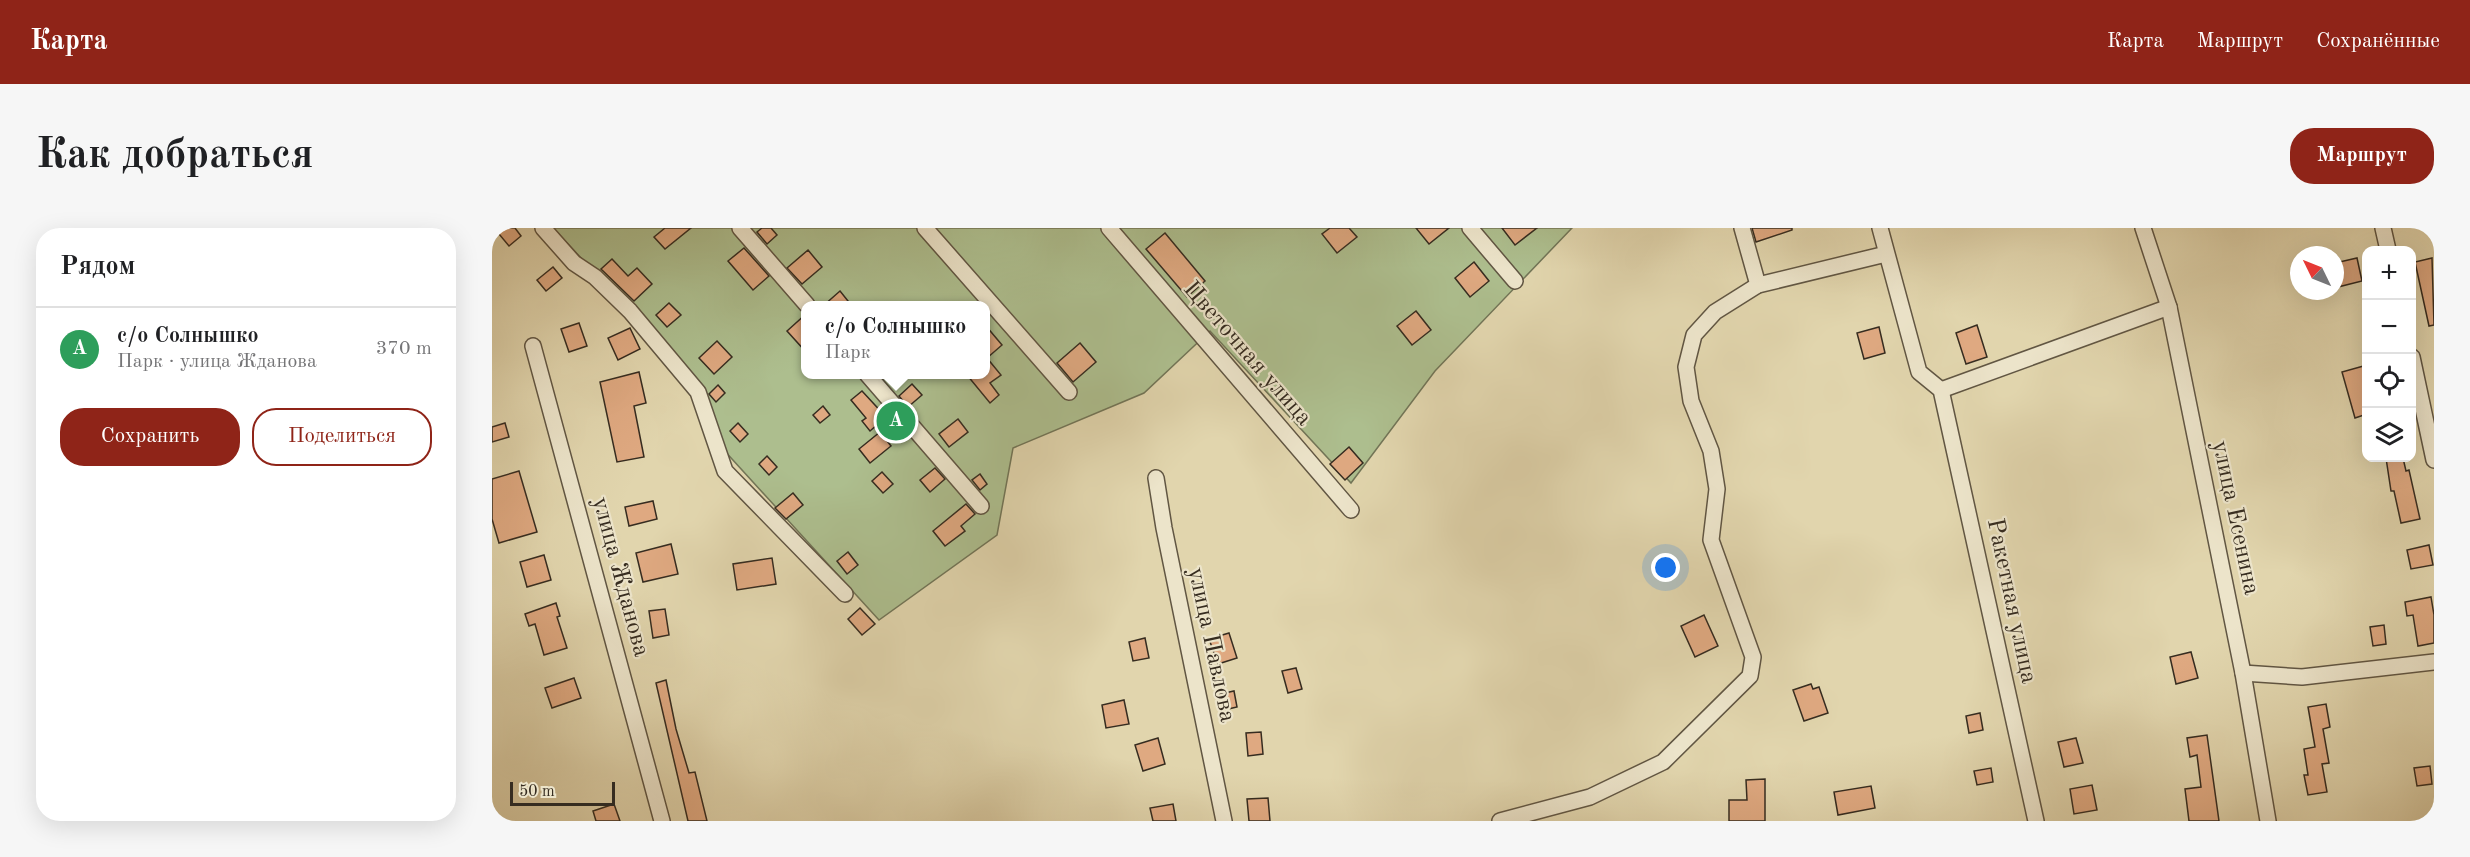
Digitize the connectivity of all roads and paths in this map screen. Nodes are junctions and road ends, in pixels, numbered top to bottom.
1 (543, 228) edge
2 (740, 228) edge
3 (925, 228) edge
4 (1109, 228) edge
5 (1470, 228) edge
6 (1742, 228) edge
7 (1880, 228) edge
8 (2143, 228) edge
9 (2383, 228) edge
10 (2387, 246) edge
11 (1886, 254) junction
12 (1515, 281) dead end
13 (1758, 285) junction
14 (803, 301) edge
15 (990, 301) edge
16 (990, 302) edge
17 (2169, 308) junction
18 (534, 345) dead end
19 (2416, 376) edge
20 (870, 379) edge
21 (1941, 390) junction
22 (1070, 392) dead end
23 (2434, 460) edge
24 (1156, 478) dead end
25 (981, 506) dead end
26 (1351, 510) dead end
27 (845, 594) dead end
28 (2434, 662) edge
29 (2243, 673) junction
30 (662, 821) edge
31 (1224, 821) edge
32 (1500, 821) edge
33 (2036, 821) edge
34 (2268, 821) edge

1 - 27 street
2 - 14 street
3 - 15 street
4 - 26 street, Цветочная улица
5 - 12 street
6 - 13 street
7 - 11 street
8 - 17 street, улица Есенина
9 - 10 street
11 - 13 street
11 - 21 street
13 - 32 street
16 - 22 street
17 - 21 street
17 - 29 street, улица Есенина
18 - 30 street, улица Жданова
19 - 23 street
20 - 25 street
21 - 33 street, Ракетная улица
24 - 31 street, улица Павлова
28 - 29 street
29 - 34 street, улица Есенина

